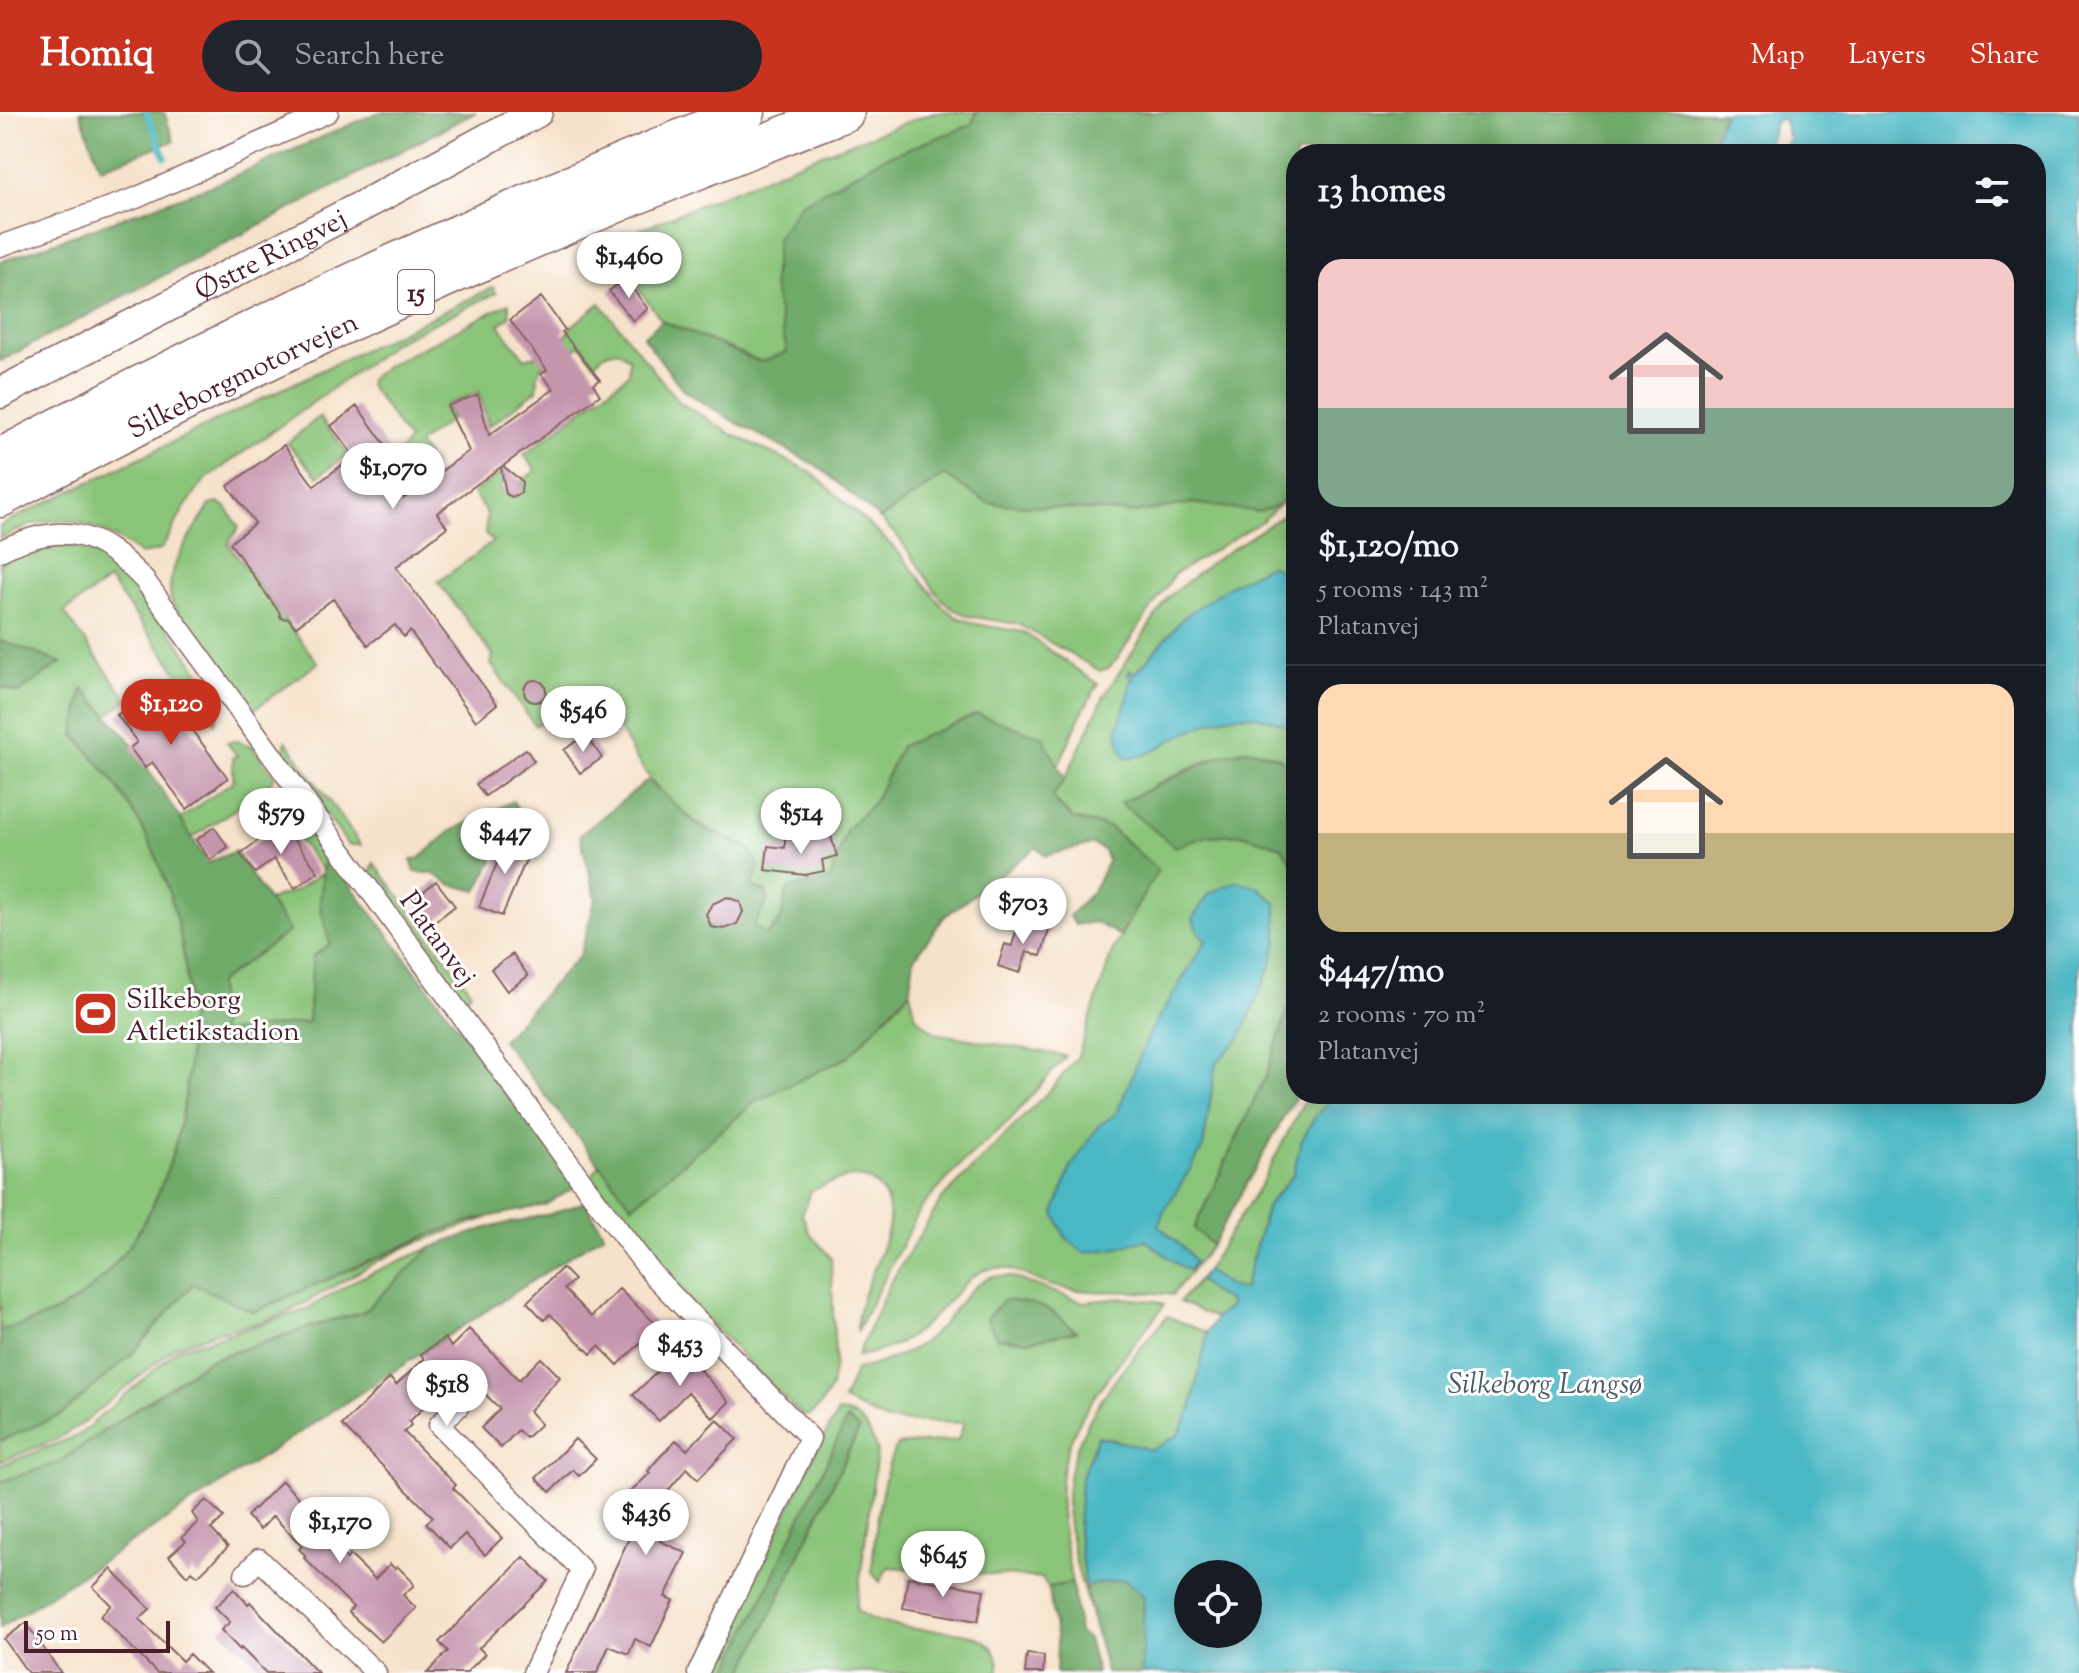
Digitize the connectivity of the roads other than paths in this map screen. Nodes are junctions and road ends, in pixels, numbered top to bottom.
1 (328, 112) edge
2 (537, 112) edge
3 (746, 112) edge
4 (845, 112) edge
5 (0, 246) edge
6 (0, 393) edge
7 (0, 458) edge
8 (0, 498) edge
9 (0, 551) edge
10 (458, 1407) dead end
11 (245, 1574) dead end
12 (376, 1673) edge
13 (533, 1673) edge
14 (698, 1673) edge

1 - 5 street
2 - 6 main road, Østre Ringvej
3 - 7 highway, Silkeborgmotorvejen / 15
4 - 8 highway, Silkeborgmotorvejen / 15
9 - 14 street, Platanvej
10 - 13 street
11 - 12 street

